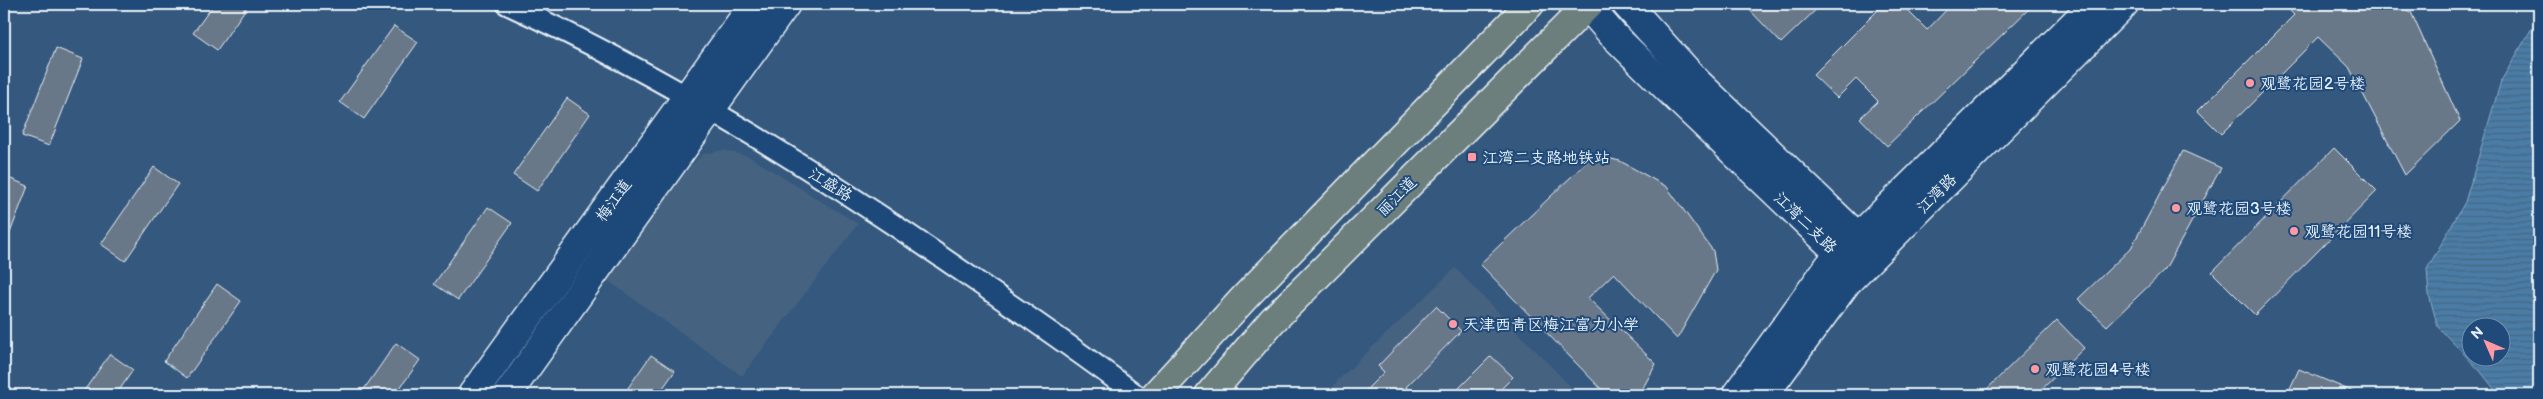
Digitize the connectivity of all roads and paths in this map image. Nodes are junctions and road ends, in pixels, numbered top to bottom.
1 (507, 4) edge
2 (754, 4) edge
3 (786, 4) edge
4 (1530, 4) edge
5 (1587, 4) edge
6 (1626, 4) edge
7 (2094, 4) edge
8 (2124, 4) edge
9 (689, 95) junction
10 (711, 110) junction
11 (1855, 252) junction
12 (472, 395) edge
13 (507, 395) edge
14 (1136, 395) edge
15 (1155, 395) edge
16 (1209, 395) edge
17 (1736, 395) edge
18 (1764, 395) edge

1 - 9 street, 江盛路
2 - 9 street, 梅江道
3 - 10 street, 梅江道
4 - 15 main road
5 - 11 street, 江湾二支路
5 - 16 main road, 丽江道
6 - 11 street, 江湾二支路
7 - 11 street, 江湾路
8 - 11 street, 江湾路
9 - 10 street, 江盛路
9 - 12 street, 梅江道
10 - 13 street, 梅江道
10 - 14 street, 江盛路
11 - 17 street, 江湾路
11 - 18 street, 江湾路

